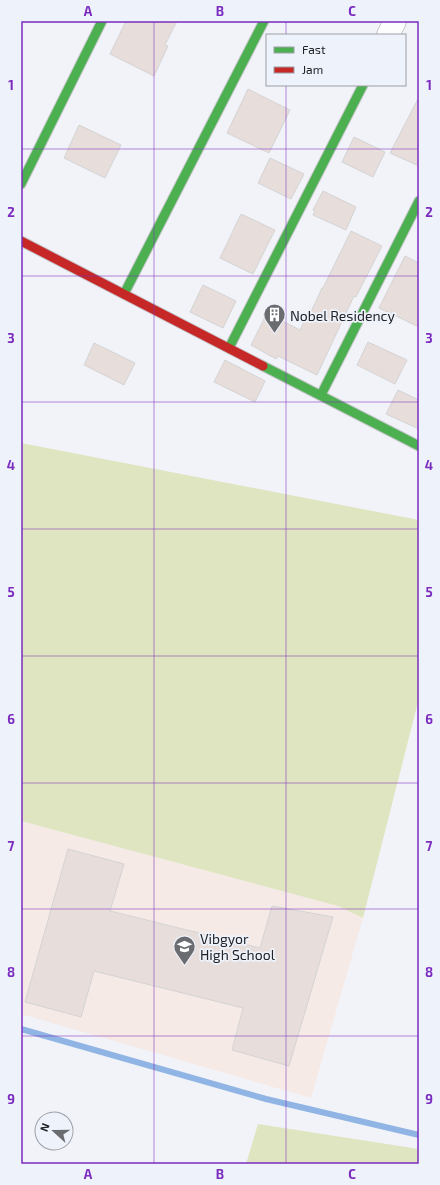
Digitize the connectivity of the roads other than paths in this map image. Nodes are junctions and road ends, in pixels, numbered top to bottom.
1 (102, 21) edge
2 (264, 21) edge
3 (395, 21) edge
4 (388, 34) edge
5 (362, 86) edge
6 (21, 184) edge
7 (419, 201) edge
8 (21, 241) edge
9 (124, 294) junction
10 (229, 348) junction
11 (321, 396) junction
12 (419, 446) edge

1 - 6 street
2 - 9 street
3 - 4 street
5 - 10 street
7 - 11 street
8 - 9 street
9 - 10 street
10 - 11 street
11 - 12 street

